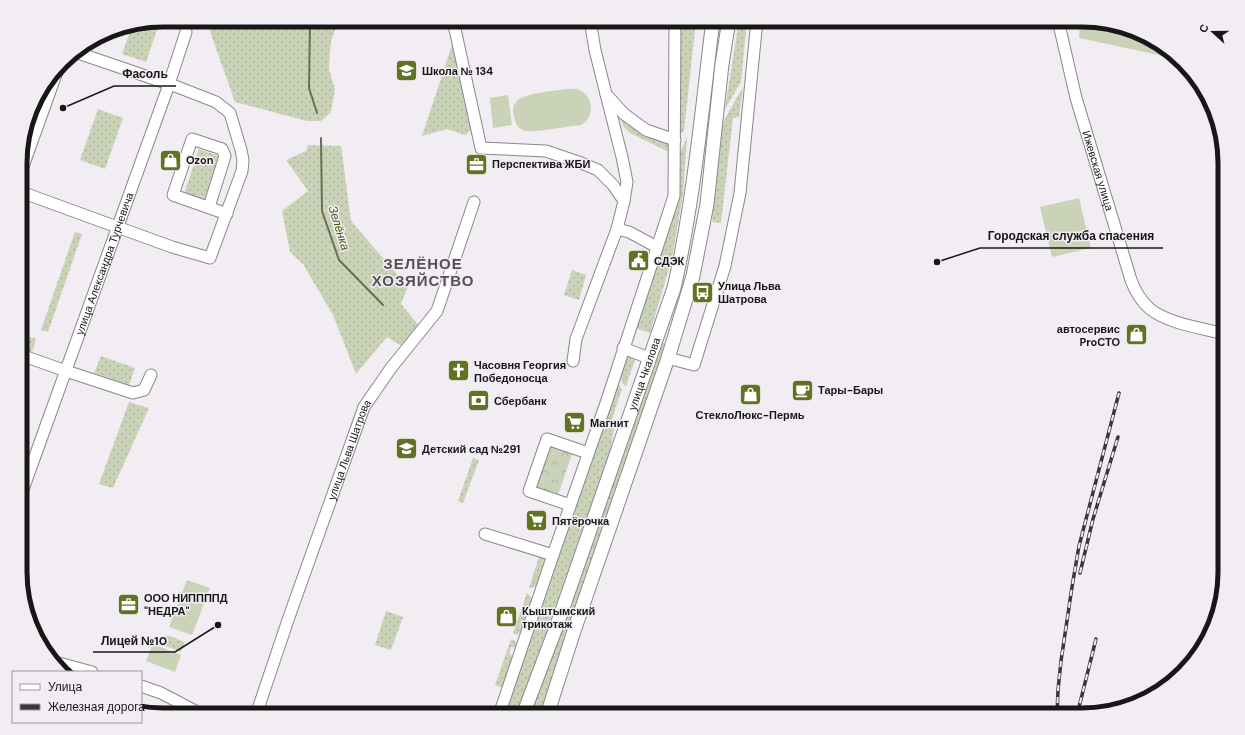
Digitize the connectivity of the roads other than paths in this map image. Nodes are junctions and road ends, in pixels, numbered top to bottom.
1 (455, 27) edge
2 (591, 27) edge
3 (675, 27) edge
4 (712, 27) edge
5 (728, 27) edge
6 (756, 27) edge
7 (1060, 27) edge
8 (186, 32) dead end
9 (81, 54) edge
10 (168, 84) junction
11 (52, 85) edge
12 (606, 94) junction
13 (675, 140) junction
14 (28, 154) edge
15 (27, 194) edge
16 (624, 201) junction
17 (474, 202) dead end
18 (208, 207) junction
19 (227, 214) junction
20 (117, 227) junction
21 (617, 229) junction
22 (657, 247) junction
23 (1218, 332) edge
24 (623, 348) junction
25 (27, 357) edge
26 (649, 358) junction
27 (668, 358) junction
28 (573, 361) dead end
29 (66, 371) junction
30 (151, 375) dead end
31 (588, 453) junction
32 (27, 478) edge
33 (570, 505) junction
34 (485, 534) dead end
35 (553, 555) junction
36 (63, 664) edge
37 (88, 671) edge
38 (142, 686) edge
39 (190, 708) edge
40 (258, 708) edge
41 (501, 708) edge
42 (526, 708) edge
43 (549, 708) edge

1 - 16 street
2 - 12 street
3 - 13 street
4 - 26 main road, улица Чкалова
5 - 27 main road, улица Чкалова
6 - 27 street
7 - 23 street, Ижевская улица
8 - 10 street, улица Александра Турчевича
9 - 10 street
10 - 19 street
10 - 20 street, улица Александра Турчевича
11 - 14 street
12 - 13 street
12 - 16 street
13 - 22 street
15 - 20 street
16 - 21 street
17 - 40 street, улица Льва Шатрова
18 - 18 street
18 - 19 street
19 - 20 street
20 - 29 street, улица Александра Турчевича
21 - 22 street
21 - 28 street
22 - 24 street
24 - 26 street
24 - 31 street
25 - 29 street
26 - 42 main road, улица Чкалова
27 - 43 main road, улица Чкалова
29 - 30 street
29 - 32 street, улица Александра Турчевича
31 - 33 street
31 - 33 street
33 - 35 street
34 - 35 street
35 - 41 street
36 - 37 street
38 - 39 street

